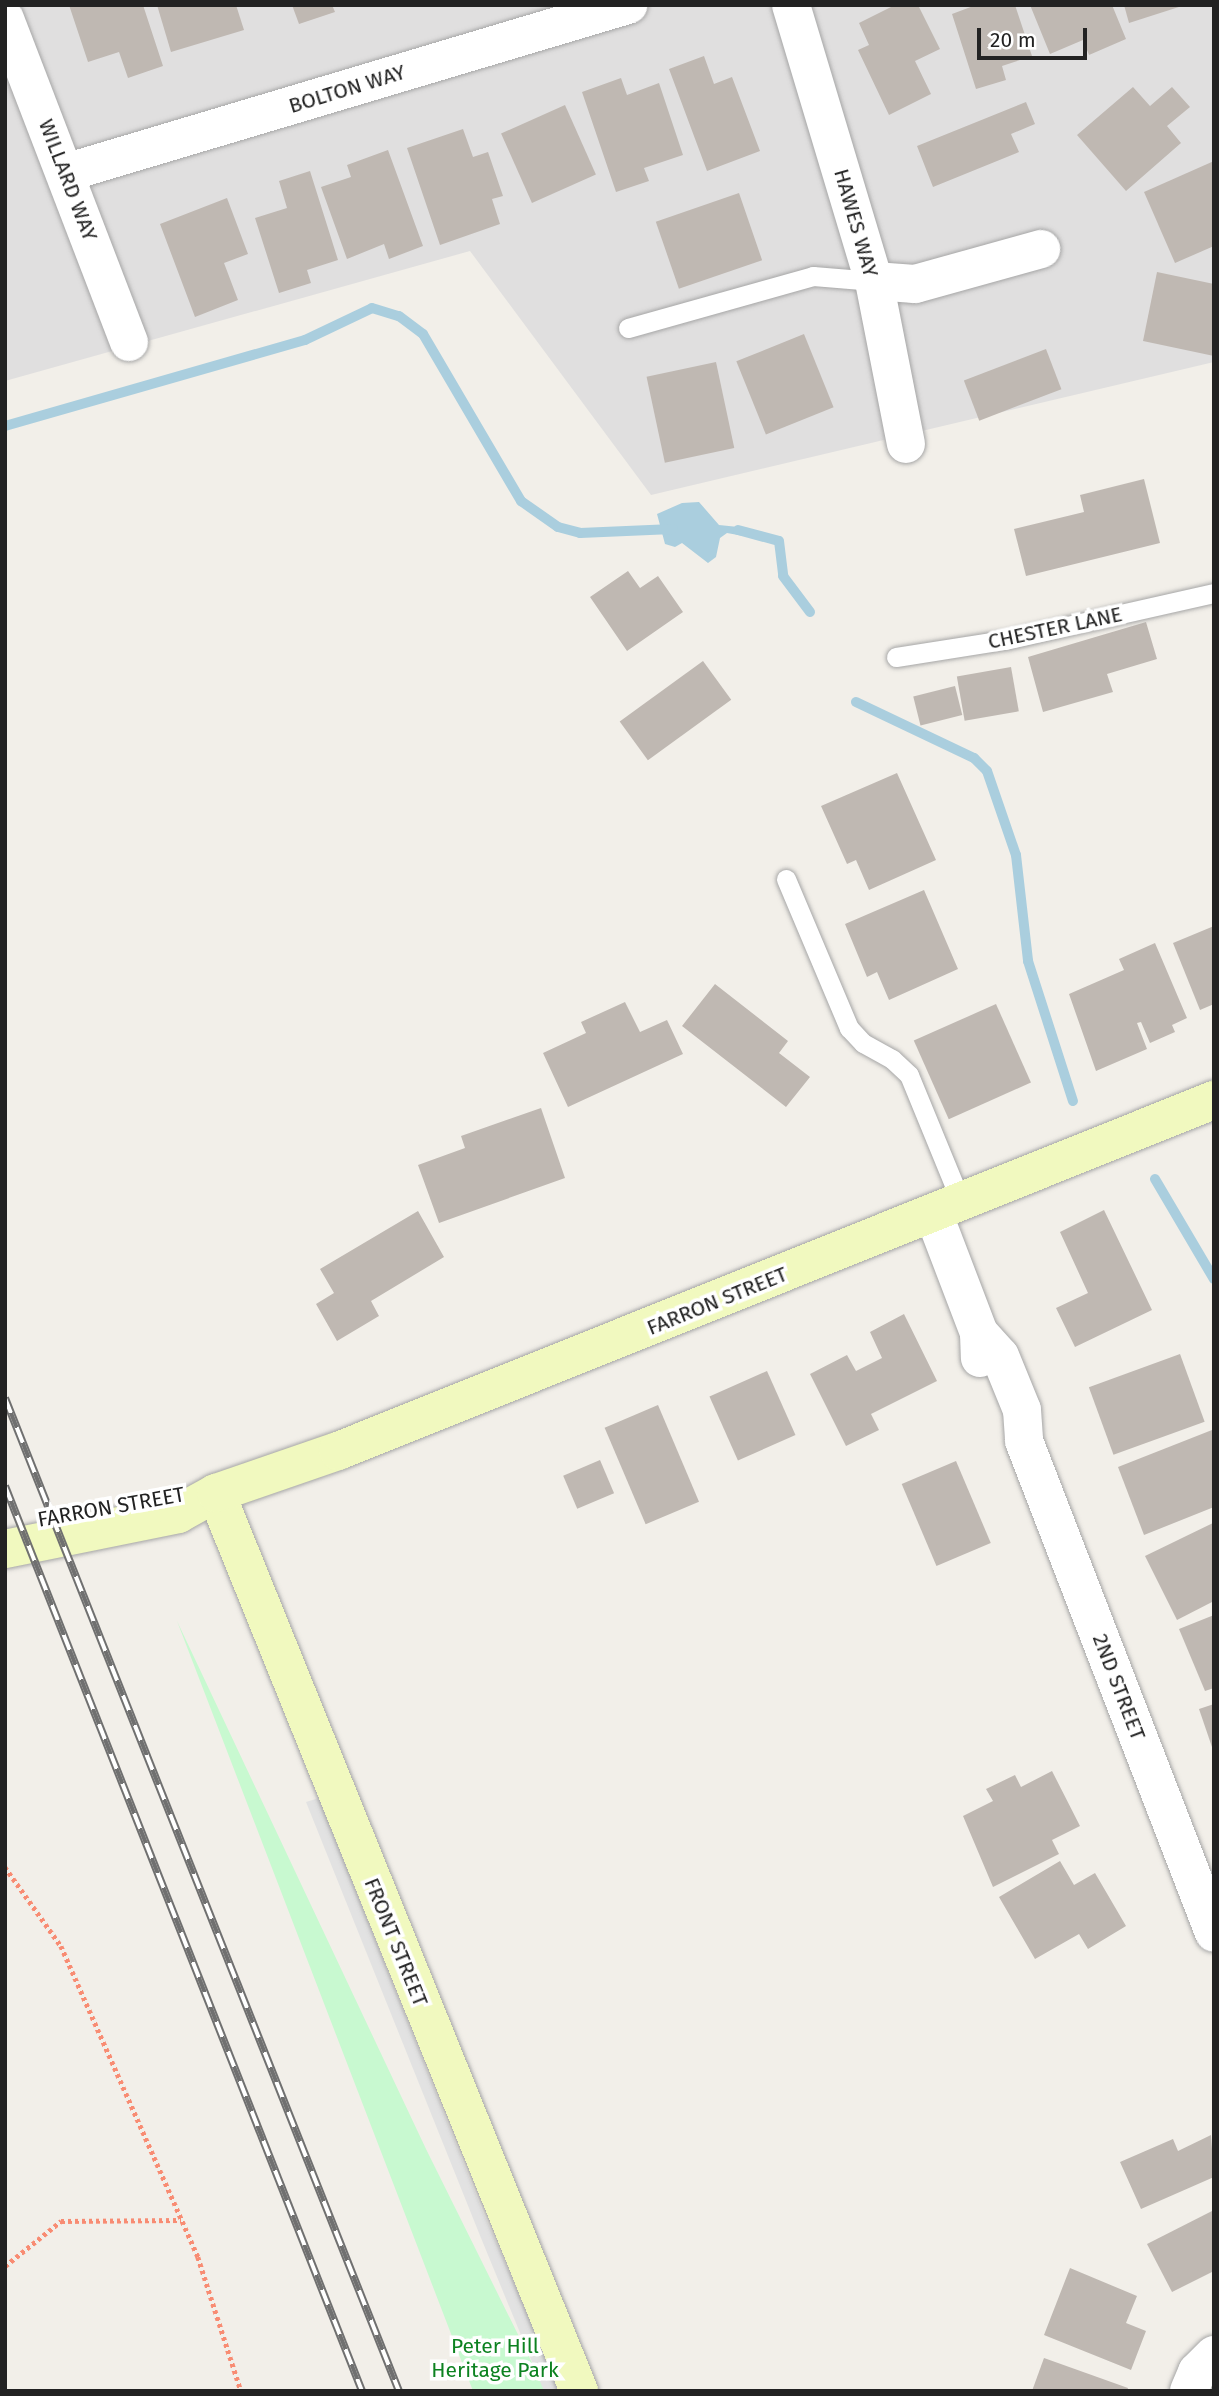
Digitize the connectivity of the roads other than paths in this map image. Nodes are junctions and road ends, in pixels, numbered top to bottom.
1 (628, 5) edge
2 (792, 5) edge
3 (5, 19) edge
4 (65, 173) junction
5 (1041, 249) dead end
6 (874, 281) junction
7 (628, 328) dead end
8 (129, 342) dead end
9 (906, 444) dead end
10 (1214, 593) edge
11 (895, 657) dead end
12 (786, 879) dead end
13 (1214, 1100) edge
14 (948, 1210) junction
15 (216, 1493) junction
16 (5, 1526) edge
17 (5, 1549) edge
18 (1214, 1933) edge
19 (1214, 2355) edge
20 (579, 2391) edge
21 (1189, 2391) edge

1 - 4 street, BOLTON WAY
2 - 6 street, HAWES WAY
3 - 4 street, WILLARD WAY
4 - 8 street, WILLARD WAY
5 - 6 street
6 - 7 lane
6 - 9 street, HAWES WAY
10 - 11 lane, CHESTER LANE
12 - 14 lane
13 - 14 street, FARRON STREET
14 - 15 street, FARRON STREET
14 - 18 street, 2ND STREET
15 - 16 street, FARRON STREET
15 - 17 street, FARRON STREET
15 - 20 street, FRONT STREET
19 - 21 street

